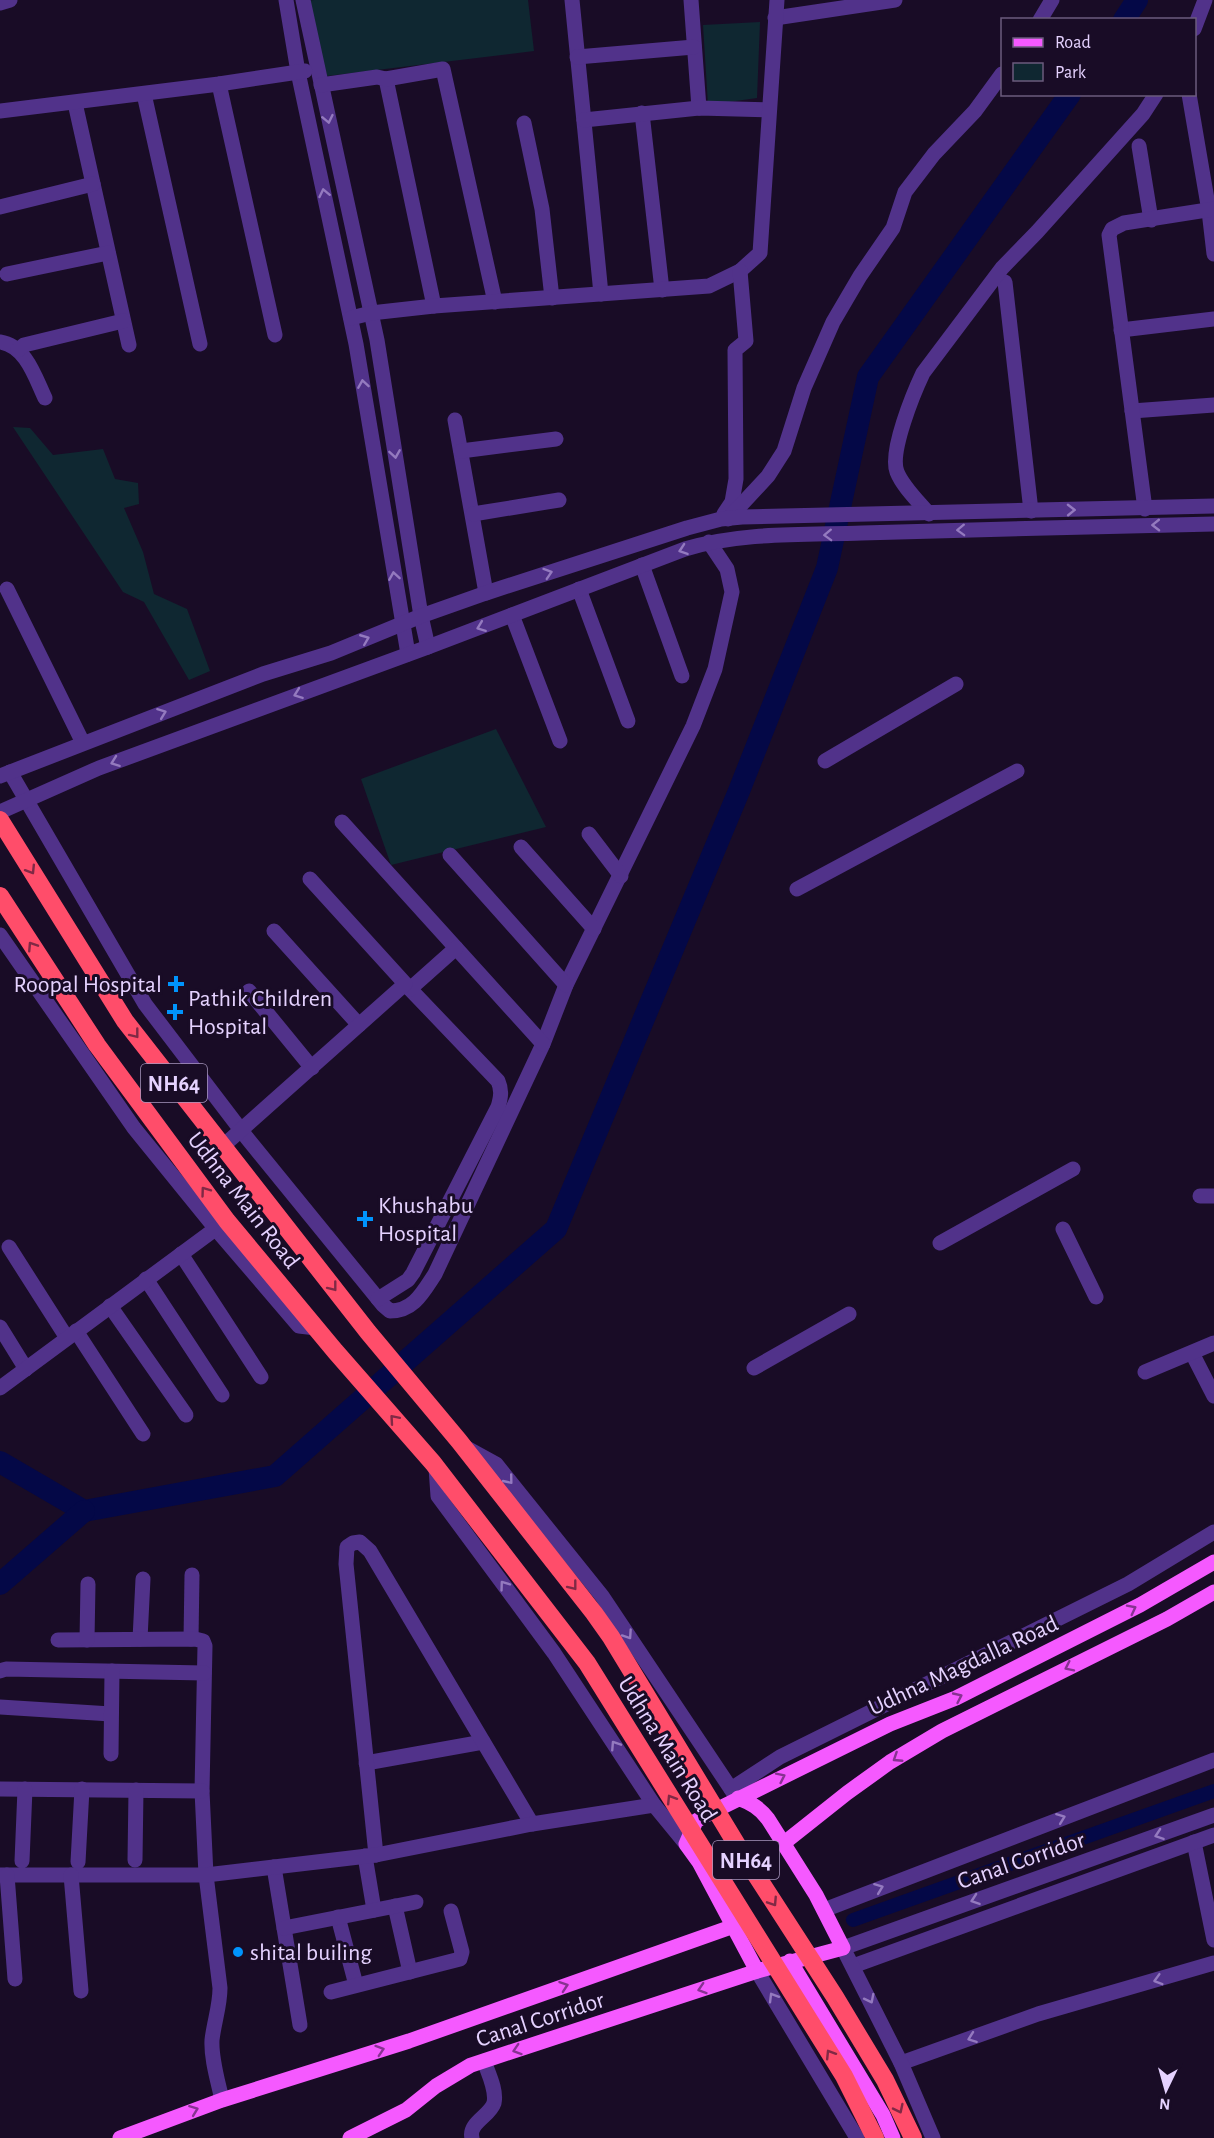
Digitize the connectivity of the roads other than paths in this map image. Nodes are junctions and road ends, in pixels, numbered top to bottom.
1 (10, 0) edge
2 (286, 0) edge
3 (303, 0) edge
4 (572, 0) edge
5 (691, 0) edge
6 (777, 0) edge
7 (895, 0) edge
8 (1052, 0) edge
9 (1205, 0) edge
10 (0, 3) edge
11 (776, 18) junction
12 (1041, 18) edge
13 (1196, 25) edge
14 (694, 47) junction
15 (577, 57) junction
16 (317, 69) junction
17 (298, 72) junction
18 (1001, 75) edge
19 (386, 79) junction
20 (219, 84) junction
21 (321, 85) junction
22 (144, 94) junction
23 (1155, 96) edge
24 (1189, 96) edge
25 (75, 103) junction
26 (699, 108) junction
27 (769, 110) junction
28 (0, 111) edge
29 (642, 113) junction
30 (584, 120) junction
31 (524, 123) dead end
32 (1139, 146) dead end
33 (93, 184) junction
34 (0, 207) edge
35 (1211, 210) edge
36 (1151, 220) junction
37 (108, 253) junction
38 (1214, 254) edge
39 (740, 271) junction
40 (7, 274) dead end
41 (1005, 282) dead end
42 (662, 290) junction
43 (601, 294) junction
44 (552, 298) junction
45 (495, 302) junction
46 (434, 306) junction
47 (371, 313) junction
48 (351, 318) junction
49 (1214, 319) edge
50 (123, 321) junction
51 (1121, 330) junction
52 (275, 335) dead end
53 (0, 342) edge
54 (200, 344) dead end
55 (129, 345) dead end
56 (18, 350) junction
57 (45, 398) dead end
58 (1214, 405) edge
59 (1132, 411) junction
60 (455, 420) dead end
61 (556, 439) dead end
62 (461, 451) junction
63 (559, 500) dead end
64 (1214, 506) edge
65 (1145, 509) junction
66 (1031, 511) junction
67 (473, 514) junction
68 (929, 514) junction
69 (730, 519) junction
70 (1214, 524) edge
71 (710, 542) junction
72 (642, 565) junction
73 (7, 589) dead end
74 (579, 589) junction
75 (486, 593) junction
76 (512, 615) junction
77 (421, 616) junction
78 (402, 624) junction
79 (428, 647) junction
80 (408, 654) junction
81 (682, 675) dead end
82 (956, 684) dead end
83 (628, 721) dead end
84 (560, 741) dead end
85 (83, 743) junction
86 (825, 760) dead end
87 (1017, 771) dead end
88 (5, 774) edge
89 (26, 799) junction
90 (0, 812) edge
91 (0, 820) edge
92 (342, 822) dead end
93 (589, 834) dead end
94 (521, 847) dead end
95 (450, 855) dead end
96 (621, 876) junction
97 (310, 879) dead end
98 (797, 889) dead end
99 (0, 896) edge
100 (594, 929) junction
101 (274, 931) dead end
102 (0, 935) edge
103 (456, 948) junction
104 (566, 985) junction
105 (408, 987) junction
106 (249, 991) dead end
107 (359, 1025) junction
108 (543, 1044) junction
109 (312, 1068) junction
110 (242, 1131) junction
111 (223, 1146) junction
112 (1073, 1169) dead end
113 (221, 1225) junction
114 (1063, 1229) dead end
115 (940, 1243) dead end
116 (9, 1247) dead end
117 (181, 1254) junction
118 (146, 1279) junction
119 (1096, 1297) dead end
120 (378, 1299) junction
121 (110, 1306) junction
122 (849, 1314) dead end
123 (0, 1327) edge
124 (71, 1335) junction
125 (1214, 1343) edge
126 (1192, 1353) junction
127 (754, 1368) dead end
128 (1145, 1372) dead end
129 (13, 1375) edge
130 (261, 1377) dead end
131 (0, 1388) edge
132 (222, 1395) dead end
133 (1214, 1396) edge
134 (186, 1415) dead end
135 (142, 1434) dead end
136 (461, 1443) junction
137 (434, 1465) junction
138 (1214, 1532) edge
139 (1214, 1562) edge
140 (192, 1575) dead end
141 (143, 1579) dead end
142 (88, 1584) dead end
143 (1214, 1592) edge
144 (141, 1639) junction
145 (190, 1639) junction
146 (58, 1640) dead end
147 (87, 1640) junction
148 (0, 1671) edge
149 (112, 1671) junction
150 (204, 1673) junction
151 (0, 1707) edge
152 (111, 1714) junction
153 (483, 1742) junction
154 (111, 1754) dead end
155 (1214, 1760) edge
156 (366, 1762) junction
157 (0, 1789) edge
158 (25, 1789) junction
159 (82, 1789) junction
160 (136, 1790) junction
161 (202, 1791) junction
162 (732, 1797) junction
163 (654, 1805) junction
164 (1214, 1815) edge
165 (532, 1824) junction
166 (1214, 1835) edge
167 (1194, 1842) junction
168 (784, 1843) junction
169 (686, 1844) junction
170 (371, 1856) junction
171 (135, 1860) dead end
172 (21, 1861) dead end
173 (274, 1867) junction
174 (74, 1868) junction
175 (4, 1875) edge
176 (206, 1875) junction
177 (416, 1902) dead end
178 (395, 1906) junction
179 (374, 1910) junction
180 (824, 1910) junction
181 (451, 1911) dead end
182 (338, 1917) junction
183 (734, 1926) junction
184 (284, 1928) junction
185 (1214, 1940) edge
186 (843, 1948) junction
187 (790, 1962) junction
188 (1214, 1963) edge
189 (853, 1966) junction
190 (758, 1971) junction
191 (410, 1972) junction
192 (15, 1979) dead end
193 (356, 1985) junction
194 (81, 1991) dead end
195 (331, 1992) dead end
196 (300, 2025) dead end
197 (484, 2061) junction
198 (902, 2063) junction
199 (222, 2100) junction
200 (154, 2126) junction
201 (120, 2138) edge
202 (139, 2138) edge
203 (350, 2138) edge
204 (472, 2138) edge
205 (857, 2138) edge
206 (875, 2138) edge
207 (893, 2138) edge
208 (913, 2138) edge
209 (933, 2138) edge

1 - 10 street
2 - 17 street
3 - 16 street
4 - 15 street
5 - 14 street
6 - 11 street
7 - 11 street
8 - 12 street
9 - 13 street
11 - 27 street
14 - 15 street
14 - 26 street
15 - 30 street
16 - 17 street
16 - 21 street
17 - 20 street
48 -> 17 street
18 - 69 street
19 - 21 street
19 - 45 street
19 - 46 street
20 - 22 street
20 - 52 street
21 -> 47 street
22 - 25 street
22 - 54 street
23 - 68 street
24 - 35 street
25 - 28 street
25 - 33 street
26 - 27 street
26 - 29 street
27 - 39 street
29 - 30 street
29 - 42 street
30 - 43 street
31 - 44 street
32 - 36 street
33 - 34 street
33 - 37 street
35 - 36 street
35 - 38 street
36 - 51 street
37 - 40 street
37 - 50 street
39 - 42 street
39 - 69 street
41 - 66 street
42 - 43 street
43 - 44 street
44 - 45 street
45 - 46 street
46 - 47 street
47 - 48 street
47 -> 77 street
78 -> 48 street
49 - 51 street
50 - 55 street
50 - 56 street
51 - 59 street
53 - 56 street
56 - 57 street
58 - 59 street
59 - 65 street
60 - 62 street
61 - 62 street
62 - 67 street
63 - 67 street
64 - 65 street
66 -> 65 street
66 - 68 street
67 - 75 street
68 - 69 street
75 -> 69 street
70 -> 71 street
71 -> 72 street
71 - 96 street
72 - 74 street
72 - 81 street
73 - 85 street
74 - 76 street
74 - 83 street
75 - 77 street
76 -> 79 street
76 - 84 street
77 - 78 street
77 - 79 street
78 - 80 street
85 -> 78 street
79 - 80 street
80 -> 89 street
82 - 86 street
85 - 88 street
87 - 98 street
88 - 89 street
89 - 90 street
89 - 110 street
91 -> 111 highway, NH64
92 - 103 street
93 - 96 street
94 - 100 street
95 - 104 street
96 - 100 street
97 - 105 street
113 -> 99 highway, Udhna Main Road / NH64
100 - 104 street
101 - 107 street
102 - 113 street
103 - 105 street
103 - 108 street
104 - 108 street
105 - 107 street
105 - 120 street
106 - 109 street
107 - 109 street
108 - 120 street
109 - 110 street
110 - 111 street
110 - 120 street
111 -> 136 highway, NH64
112 - 115 street
113 - 117 street
137 -> 113 highway, Udhna Main Road / NH64
114 - 119 street
116 - 124 street
117 - 118 street
117 - 130 street
118 - 121 street
118 - 132 street
121 - 124 street
121 - 134 street
122 - 127 street
123 - 129 street
124 - 129 street
124 - 135 street
125 - 126 street
126 - 128 street
126 - 133 street
129 - 131 street
136 -> 162 street
136 -> 208 highway, NH64
163 -> 137 street
206 -> 137 highway, Udhna Main Road / NH64
138 - 162 street
162 -> 139 main road, Udhna Magdalla Road
140 - 145 street
141 - 144 street
142 - 147 street
143 -> 168 main road
144 - 145 street
144 - 147 street
145 - 150 street
146 - 147 street
148 - 149 street
149 - 150 street
149 - 152 street
150 - 161 street
151 - 152 street
152 - 154 street
153 - 156 street
153 - 156 street
153 - 165 street
180 -> 155 street
156 - 170 street
157 - 158 street
158 - 159 street
158 - 172 street
159 - 160 street
159 - 174 street
160 - 161 street
160 - 171 street
161 - 176 street
162 - 168 main road
162 - 169 main road, Udhna Magdalla Road
163 - 165 street
163 - 169 street
164 -> 186 street, Canal Corridor
165 - 170 street
166 - 167 street
167 - 185 street
167 - 189 street
168 - 180 main road
169 - 183 main road
170 - 173 street
170 - 179 street
173 - 176 street
173 - 184 street
174 - 175 street
174 - 176 street
174 - 194 street
175 - 192 street
176 - 199 street
177 - 178 street
178 - 179 street
178 - 191 street
179 - 182 street
180 - 186 main road
181 - 191 street
182 - 184 street
182 - 193 street
183 - 190 main road
199 -> 183 main road
184 - 196 street
186 - 187 main road, Canal Corridor
186 - 189 street
187 - 190 main road, Canal Corridor
187 - 207 main road
188 -> 198 street
189 -> 198 street
190 -> 197 main road, Canal Corridor
205 -> 190 street
191 - 193 street
193 - 195 street
197 - 203 main road, Canal Corridor
197 - 204 street
198 - 209 street
200 -> 199 main road
200 - 201 main road
200 - 202 main road

